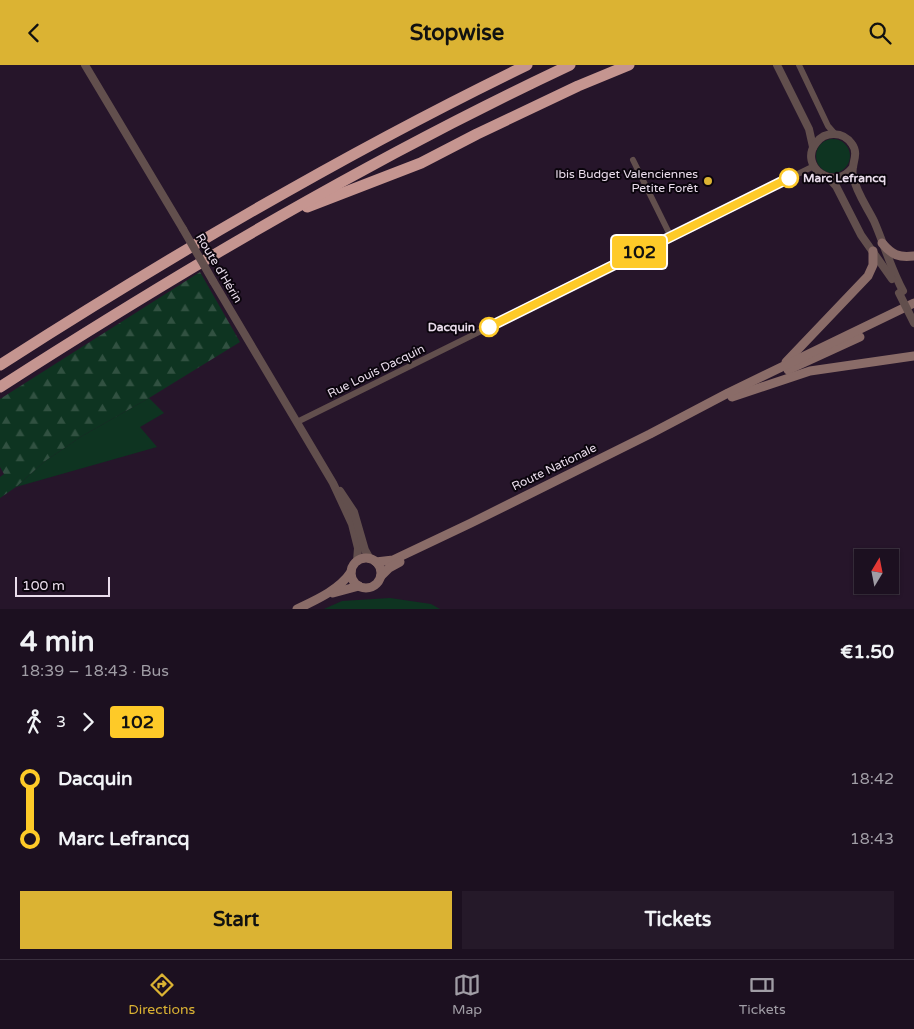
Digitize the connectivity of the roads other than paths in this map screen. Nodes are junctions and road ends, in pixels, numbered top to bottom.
1 (85, 65) edge
2 (527, 65) edge
3 (570, 65) edge
4 (629, 65) edge
5 (776, 65) edge
6 (799, 65) edge
7 (835, 134) junction
8 (813, 147) junction
9 (633, 160) dead end
10 (814, 166) junction
11 (852, 167) junction
12 (828, 177) junction
13 (246, 235) junction
14 (671, 237) junction
15 (882, 243) junction
16 (873, 251) junction
17 (914, 256) edge
18 (901, 292) junction
19 (914, 303) edge
20 (914, 310) edge
21 (914, 314) edge
22 (914, 323) edge
23 (914, 355) edge
24 (0, 365) edge
25 (779, 369) junction
26 (0, 387) edge
27 (732, 397) junction
28 (297, 422) junction
29 (650, 434) junction
30 (333, 483) junction
31 (470, 523) junction
32 (373, 560) junction
33 (357, 561) junction
34 (351, 572) junction
35 (381, 576) junction
36 (359, 586) junction
37 (322, 597) junction
38 (297, 609) edge

1 - 28 street, Route d'Hérin, bridge
2 - 24 highway
3 - 13 highway
4 - 13 highway
5 - 8 street
6 - 7 street
7 - 8 street
7 - 11 street
8 - 10 street
9 - 14 street
10 - 12 street
10 - 14 street, Rue Louis Dacquin
11 - 12 street
11 - 15 street
12 - 16 street
13 - 26 highway
14 - 28 street, Rue Louis Dacquin
15 - 17 main road
15 - 18 street
16 - 18 street
16 - 25 main road
18 - 21 street
18 - 22 street, bridge
19 - 25 main road
20 - 27 main road
23 - 27 main road
25 - 29 main road
27 - 29 main road
28 - 30 street, Route d'Hérin
29 - 31 main road, Route Nationale
30 - 32 street, Route d'Hérin
30 - 33 street, Route d'Hérin
31 - 32 main road, Route Nationale
31 - 35 main road, Route Nationale
32 - 33 main road
32 - 35 main road
33 - 34 main road
34 - 36 main road
34 - 37 main road
35 - 36 main road
36 - 37 main road
37 - 38 main road

